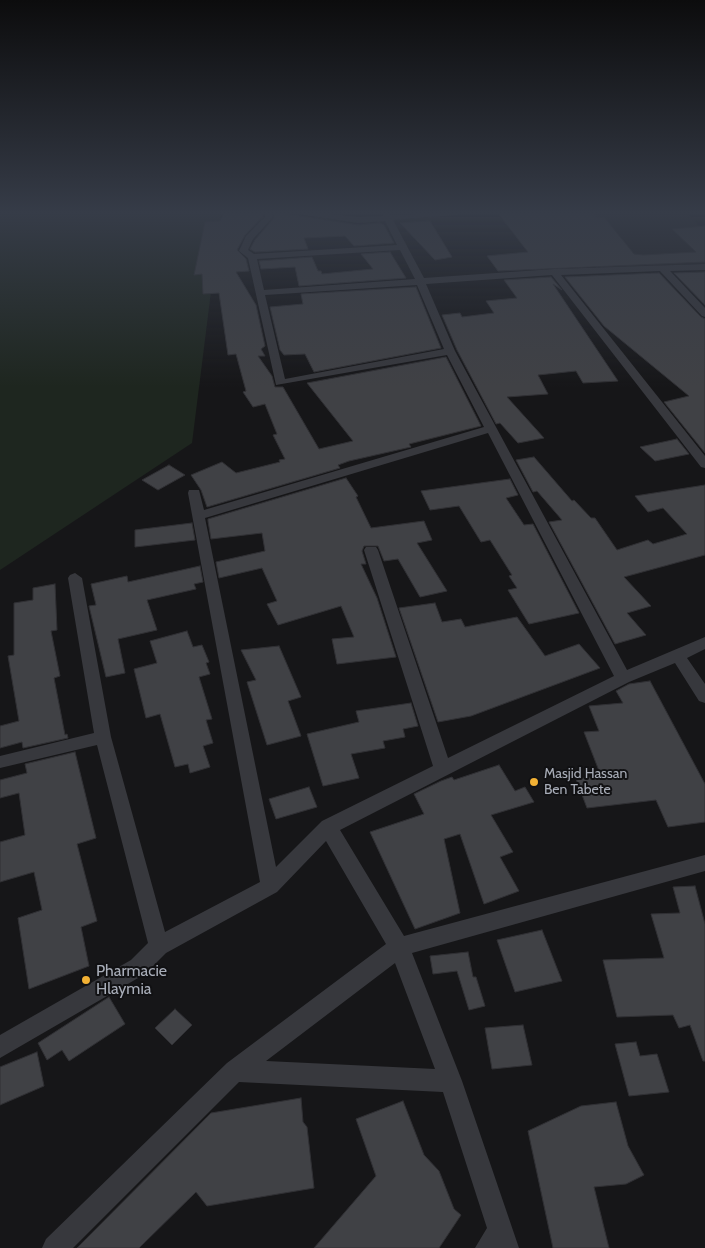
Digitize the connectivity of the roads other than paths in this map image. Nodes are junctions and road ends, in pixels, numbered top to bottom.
1 (255, 270) edge
2 (414, 270) edge
3 (618, 270) edge
4 (664, 270) edge
5 (554, 272) junction
6 (420, 280) junction
7 (260, 293) junction
8 (705, 314) edge
9 (450, 351) junction
10 (490, 429) junction
11 (705, 464) edge
12 (194, 493) dead end
13 (197, 516) junction
14 (371, 550) dead end
15 (75, 578) dead end
16 (705, 642) edge
17 (678, 656) junction
18 (623, 678) junction
19 (705, 697) edge
20 (103, 737) junction
21 (2, 762) dead end
22 (443, 769) junction
23 (328, 827) junction
24 (705, 864) edge
25 (270, 886) junction
26 (159, 946) junction
27 (398, 947) junction
28 (0, 1047) edge
29 (234, 1071) junction
30 (451, 1081) junction
31 (498, 1242) edge
32 (55, 1248) edge

1 - 7 street
2 - 6 street
3 - 5 street
4 - 8 street
5 - 6 street
5 - 11 street
6 - 7 street
6 - 9 street
7 - 9 street
9 - 10 street
10 - 13 street
10 - 18 street
12 - 13 street
13 - 25 street
14 - 22 street
15 - 20 street
16 - 17 street
17 - 18 street
17 - 19 street
18 - 22 street
20 - 21 street
20 - 26 street
22 - 23 street
23 - 25 street
23 - 27 street
24 - 27 street
25 - 26 street
26 - 28 street
27 - 29 street
27 - 30 street
29 - 30 street
29 - 32 street
30 - 31 street

